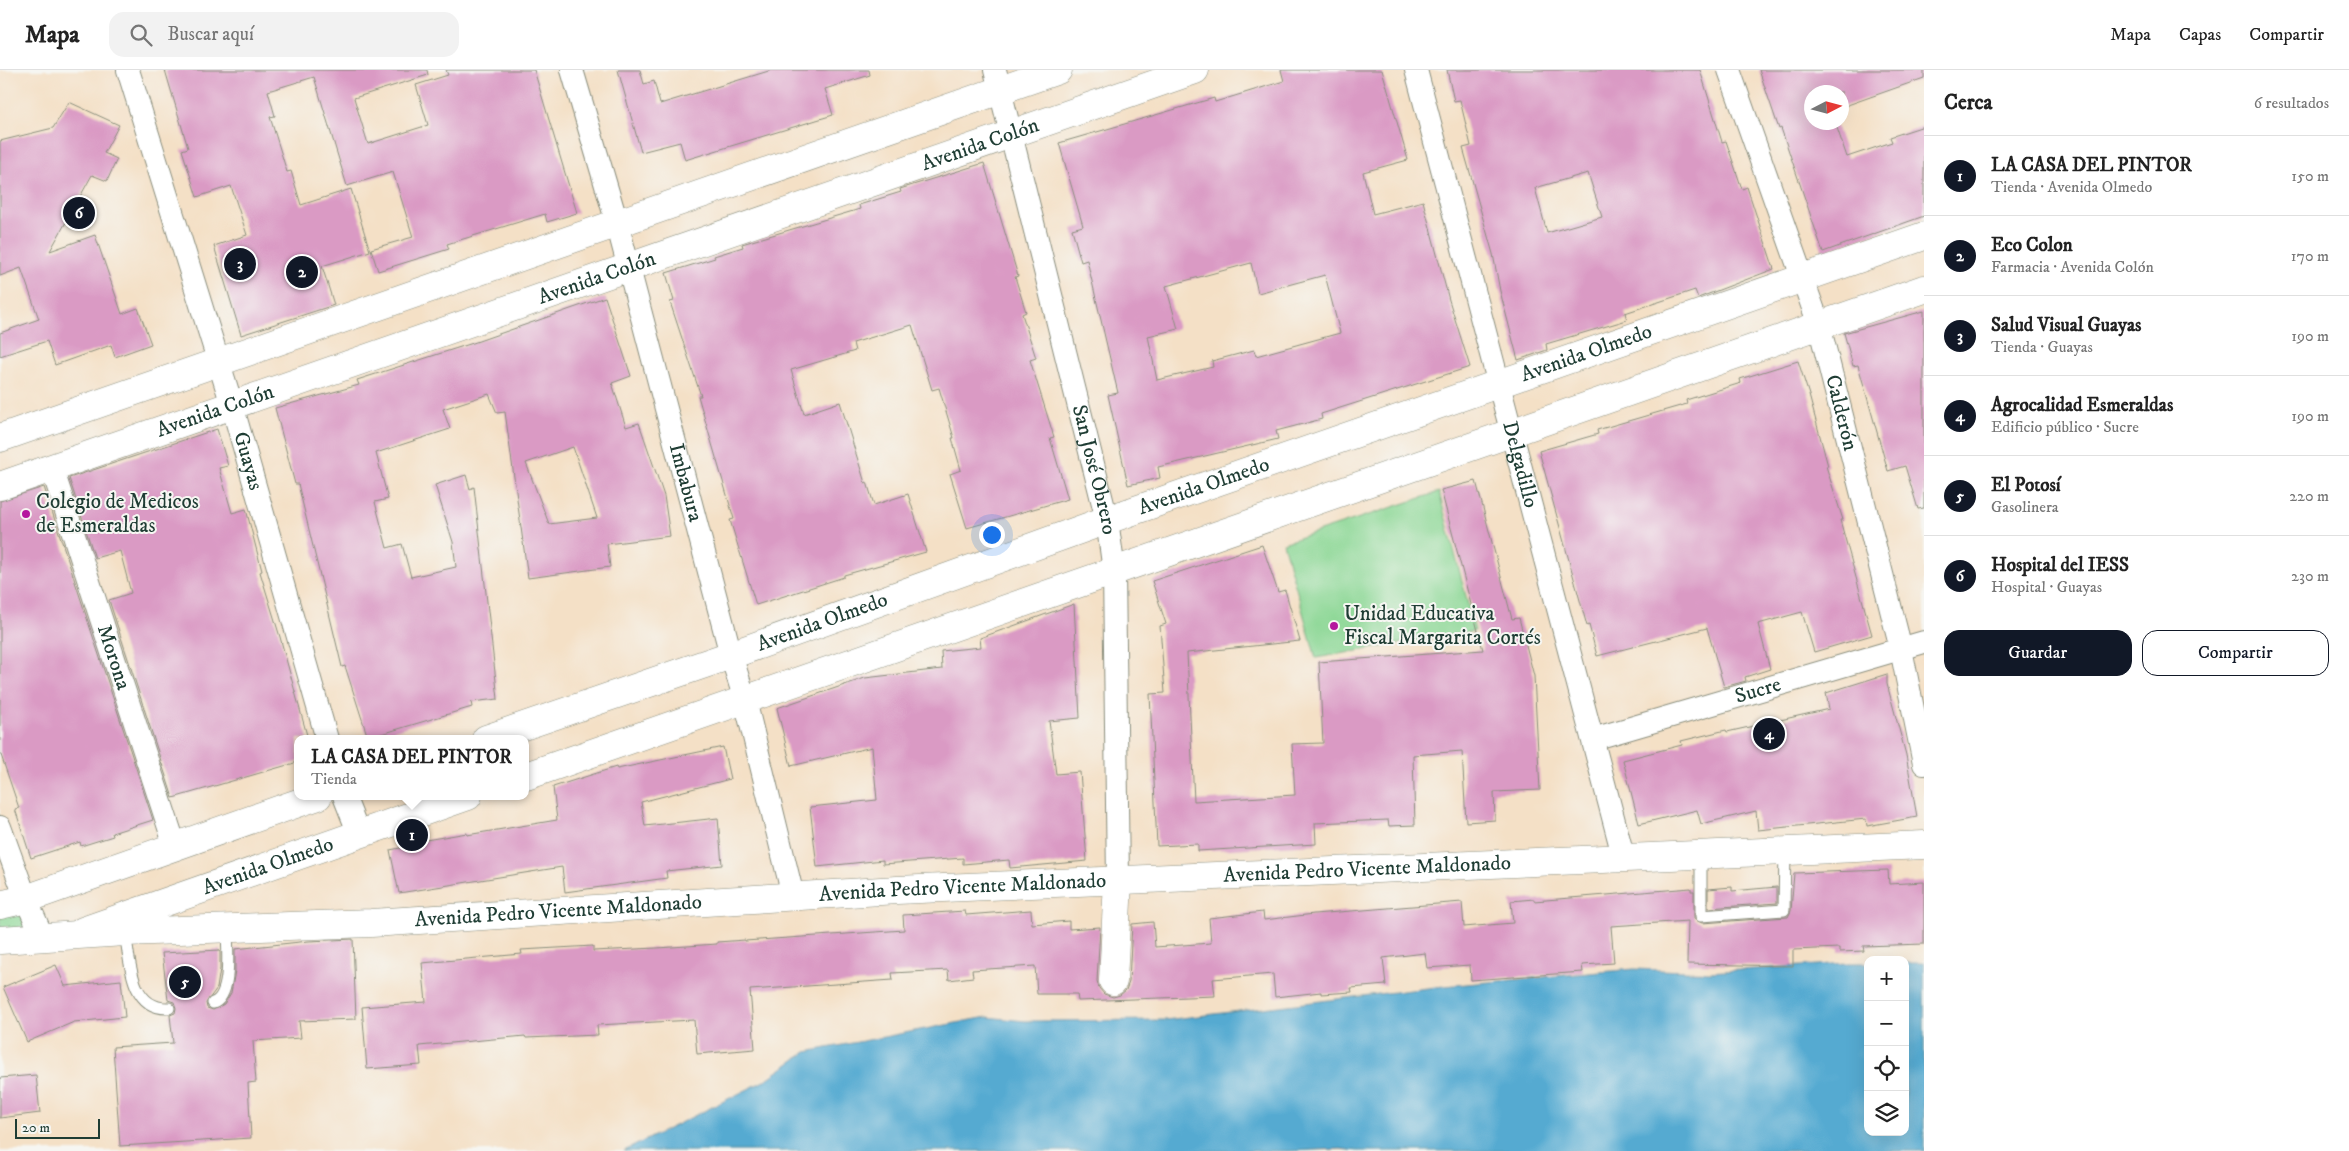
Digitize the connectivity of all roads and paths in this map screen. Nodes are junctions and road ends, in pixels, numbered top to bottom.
1 (128, 70) edge
2 (572, 70) edge
3 (1058, 70) edge
4 (1195, 70) edge
5 (1416, 70) edge
6 (1730, 70) edge
7 (998, 80) edge
8 (1012, 134) junction
9 (616, 224) junction
10 (1924, 236) edge
11 (628, 267) junction
12 (1803, 278) junction
13 (1924, 288) edge
14 (1819, 325) junction
15 (218, 362) junction
16 (1499, 385) junction
17 (232, 405) junction
18 (1511, 432) junction
19 (0, 438) edge
20 (52, 468) junction
21 (0, 486) edge
22 (1107, 520) junction
23 (1114, 571) junction
24 (1924, 642) edge
25 (1901, 649) junction
26 (731, 655) junction
27 (745, 700) junction
28 (326, 735) edge
29 (498, 735) edge
30 (1593, 739) junction
31 (1924, 764) edge
32 (529, 775) edge
33 (307, 800) edge
34 (346, 800) edge
35 (457, 800) edge
36 (0, 827) edge
37 (359, 834) junction
38 (1924, 845) edge
39 (175, 846) junction
40 (1786, 851) junction
41 (1701, 855) junction
42 (1624, 859) junction
43 (1118, 881) junction
44 (793, 896) junction
45 (26, 899) junction
46 (0, 905) edge
47 (227, 928) junction
48 (126, 932) junction
49 (55, 937) junction
50 (0, 940) edge
51 (1113, 981) dead end
52 (213, 1004) dead end
53 (169, 1008) dead end

1 - 15 street, Guayas
2 - 9 street, Imbabura
3 - 7 street
4 - 8 street, Avenida Colón
5 - 16 street, Delgadillo
6 - 12 street, Calderón
7 - 8 street, San José Obrero
7 - 9 street
8 - 11 street, Avenida Colón
8 - 22 street, San José Obrero
9 - 11 street, Imbabura
9 - 15 street
10 - 12 street, Avenida Olmedo
11 - 17 street, Avenida Colón
11 - 26 street, Imbabura
12 - 14 street, Calderón
12 - 16 street, Avenida Olmedo
13 - 14 street
14 - 18 street
14 - 25 street, Calderón
15 - 17 street, Guayas
15 - 19 street
16 - 18 street, Delgadillo
16 - 22 street, Avenida Olmedo
17 - 20 street, Avenida Colón
17 - 28 street, Guayas
18 - 23 street
18 - 30 street, Delgadillo
20 - 21 street, Avenida Colón
20 - 39 street, Morona
22 - 23 street, San José Obrero
22 - 26 street, Avenida Olmedo
23 - 27 street
23 - 43 street, San José Obrero
24 - 25 street, Sucre
25 - 30 street, Sucre
25 - 31 street, Calderón
26 - 27 street, Imbabura
26 - 29 street, Avenida Olmedo
27 - 32 street
27 - 44 street, Imbabura
30 - 42 street, Delgadillo
33 - 39 street
34 - 37 street
35 - 37 street, Avenida Olmedo
36 - 45 street
37 - 49 street, Avenida Olmedo
38 - 40 street, Avenida Pedro Vicente Maldonado
39 - 45 street
40 - 41 street, Avenida Pedro Vicente Maldonado
40 - 41 lane
41 - 42 street, Avenida Pedro Vicente Maldonado
42 - 43 street, Avenida Pedro Vicente Maldonado
43 - 44 street, Avenida Pedro Vicente Maldonado
43 - 51 street
44 - 47 street, Avenida Pedro Vicente Maldonado
45 - 46 street
45 - 49 street
47 - 48 street, Avenida Pedro Vicente Maldonado
47 - 52 lane
48 - 49 street, Avenida Pedro Vicente Maldonado
48 - 53 lane
49 - 50 street, Avenida Pedro Vicente Maldonado

